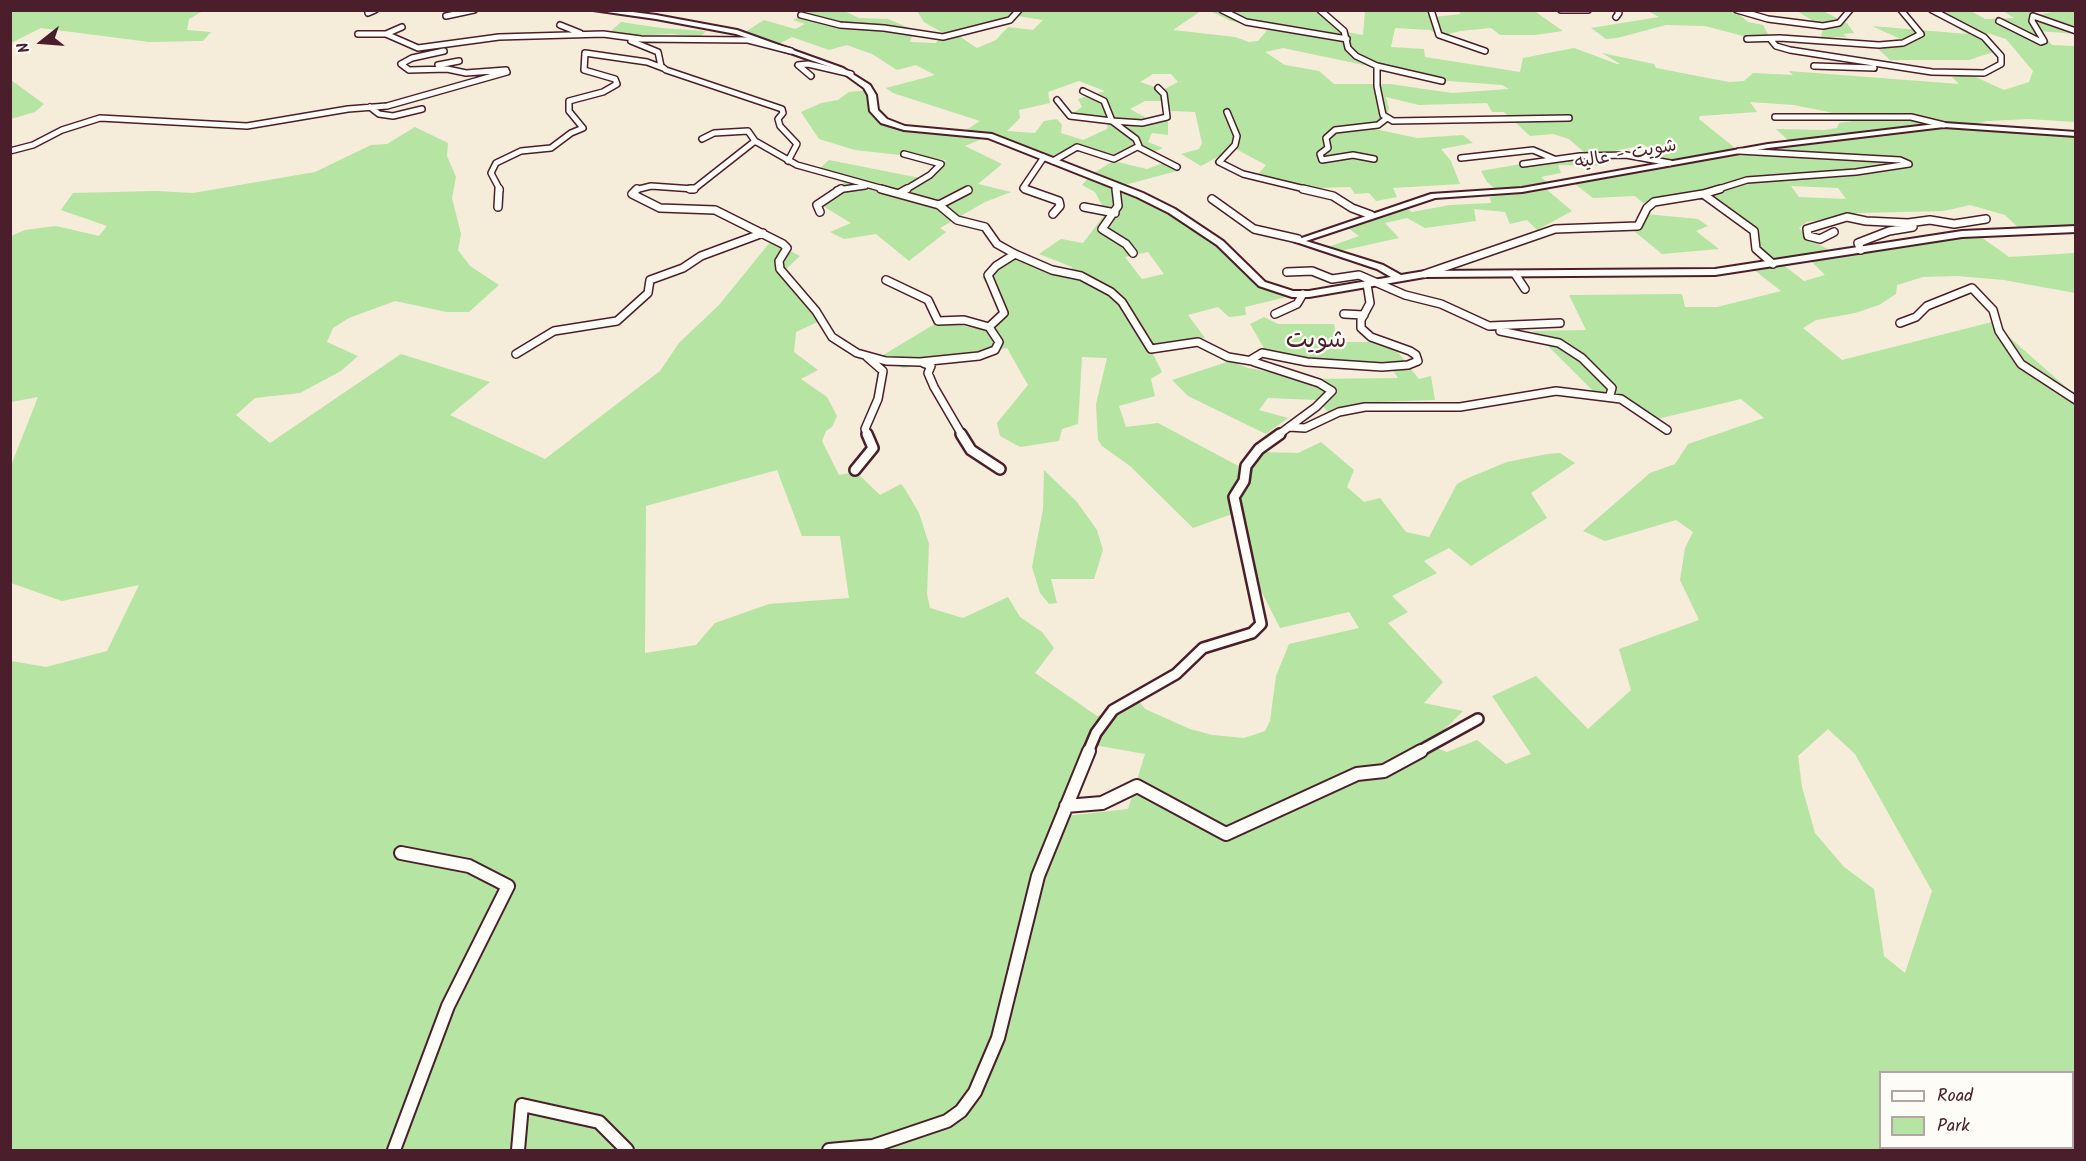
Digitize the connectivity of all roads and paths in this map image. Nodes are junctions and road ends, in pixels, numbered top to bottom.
1 (375, 10) edge
2 (474, 10) edge
3 (596, 10) edge
4 (1019, 10) edge
5 (1320, 10) edge
6 (1431, 10) edge
7 (1561, 10) edge
8 (1588, 10) edge
9 (1617, 10) edge
10 (1737, 10) edge
11 (1850, 10) edge
12 (1902, 10) edge
13 (1932, 10) edge
14 (1222, 12) edge
15 (368, 13) dead end
16 (801, 15) dead end
17 (446, 16) dead end
18 (1616, 17) dead end
19 (1999, 21) dead end
20 (560, 25) dead end
21 (402, 27) dead end
22 (2076, 31) edge
23 (386, 33) junction
24 (358, 34) dead end
25 (612, 34) junction
26 (626, 39) junction
27 (1347, 39) junction
28 (1747, 39) dead end
29 (1771, 40) junction
30 (460, 44) junction
31 (791, 51) junction
32 (1485, 51) dead end
33 (459, 62) dead end
34 (1377, 66) junction
35 (1814, 66) dead end
36 (1891, 67) junction
37 (663, 68) junction
38 (425, 69) junction
39 (851, 74) junction
40 (812, 76) dead end
41 (1442, 81) dead end
42 (1158, 88) dead end
43 (1083, 90) dead end
44 (1057, 100) dead end
45 (369, 107) junction
46 (422, 109) dead end
47 (1227, 112) dead end
48 (1775, 117) dead end
49 (1387, 118) junction
50 (1569, 118) dead end
51 (1112, 121) junction
52 (1944, 125) junction
53 (2076, 134) edge
54 (702, 139) dead end
55 (755, 141) junction
56 (1138, 147) junction
57 (10, 151) edge
58 (1739, 151) junction
59 (904, 154) dead end
60 (1044, 157) junction
61 (1374, 159) dead end
62 (1461, 159) dead end
63 (1554, 159) junction
64 (788, 161) junction
65 (1053, 161) junction
66 (1670, 163) junction
67 (1523, 164) dead end
68 (1178, 167) dead end
69 (1115, 185) junction
70 (876, 186) junction
71 (968, 190) dead end
72 (900, 193) junction
73 (1703, 194) junction
74 (1212, 199) dead end
75 (939, 205) junction
76 (498, 207) dead end
77 (1084, 207) dead end
78 (820, 212) dead end
79 (1115, 213) junction
80 (1053, 214) dead end
81 (1371, 215) junction
82 (1986, 219) dead end
83 (1908, 223) junction
84 (2076, 229) edge
85 (1834, 232) dead end
86 (763, 233) junction
87 (1298, 239) junction
88 (1861, 250) junction
89 (1133, 253) dead end
90 (1015, 254) junction
91 (1773, 264) junction
92 (1287, 272) dead end
93 (1425, 274) junction
94 (1515, 274) junction
95 (1399, 278) junction
96 (886, 280) dead end
97 (1371, 283) junction
98 (1525, 289) dead end
99 (1303, 294) junction
100 (1275, 314) dead end
101 (1344, 314) dead end
102 (1364, 315) junction
103 (1560, 323) dead end
104 (1900, 323) dead end
105 (1484, 325) junction
106 (989, 327) junction
107 (516, 354) dead end
108 (865, 356) junction
109 (1252, 361) junction
110 (920, 362) junction
111 (1610, 395) junction
112 (2076, 400) edge
113 (1289, 427) junction
114 (1667, 430) dead end
115 (1000, 469) dead end
116 (855, 470) dead end
117 (1478, 719) dead end
118 (1066, 806) junction
119 (401, 853) dead end
120 (394, 1150) edge
121 (518, 1150) edge
122 (627, 1150) edge
123 (829, 1150) edge

1 - 15 street
2 - 17 street
3 - 31 main road
4 - 16 street
5 - 27 street
6 - 32 street
7 - 8 street
9 - 18 street
10 - 11 street
12 - 29 street
13 - 36 street
14 - 27 street
19 - 22 street
20 - 25 street
21 - 23 street
23 - 24 street
23 - 30 street
25 - 26 street
25 - 30 street
26 - 31 street
26 - 37 street
27 - 34 street
28 - 29 street
29 - 36 street
30 - 38 street
31 - 39 main road
33 - 38 street
34 - 41 street
34 - 49 street
35 - 36 street
37 - 64 street
37 - 76 street
38 - 45 street
39 - 40 street
39 - 60 main road
42 - 51 street
43 - 51 street
44 - 51 street
45 - 46 street
45 - 57 street
47 - 81 street
48 - 52 street
49 - 50 street
49 - 61 street
51 - 56 street
52 - 53 main road, شويت - عاليه
52 - 58 main road, شويت - عاليه
54 - 55 street
55 - 64 street
55 - 86 street
56 - 65 street
56 - 68 street
58 - 66 main road, شويت - عاليه
58 - 73 street
59 - 72 street
60 - 65 main road
60 - 80 street
62 - 63 street
63 - 66 street
63 - 67 street
64 - 70 street
65 - 69 main road
66 - 81 main road, شويت - عاليه
69 - 79 street
69 - 99 main road
70 - 72 street
70 - 78 street
71 - 75 street
72 - 75 street
73 - 91 street
73 - 93 street
74 - 87 street
75 - 90 street
77 - 79 street
79 - 89 street
81 - 87 main road, شويت - عاليه
82 - 83 street
83 - 85 street
83 - 88 street
84 - 88 main road
86 - 107 street
86 - 108 street
87 - 95 main road
88 - 91 main road
90 - 106 street
90 - 109 street
91 - 94 main road
92 - 97 street
93 - 94 main road
93 - 95 main road
94 - 98 street
95 - 97 main road
96 - 106 street
97 - 99 main road
97 - 102 street
97 - 105 street
99 - 100 street
101 - 102 street
102 - 109 street
103 - 105 street
104 - 112 street
105 - 111 street
106 - 110 street
108 - 110 street
108 - 116 street
109 - 113 street
110 - 115 street
111 - 113 street
111 - 114 street
113 - 118 street
117 - 118 street
118 - 123 street
119 - 120 street
121 - 122 street

